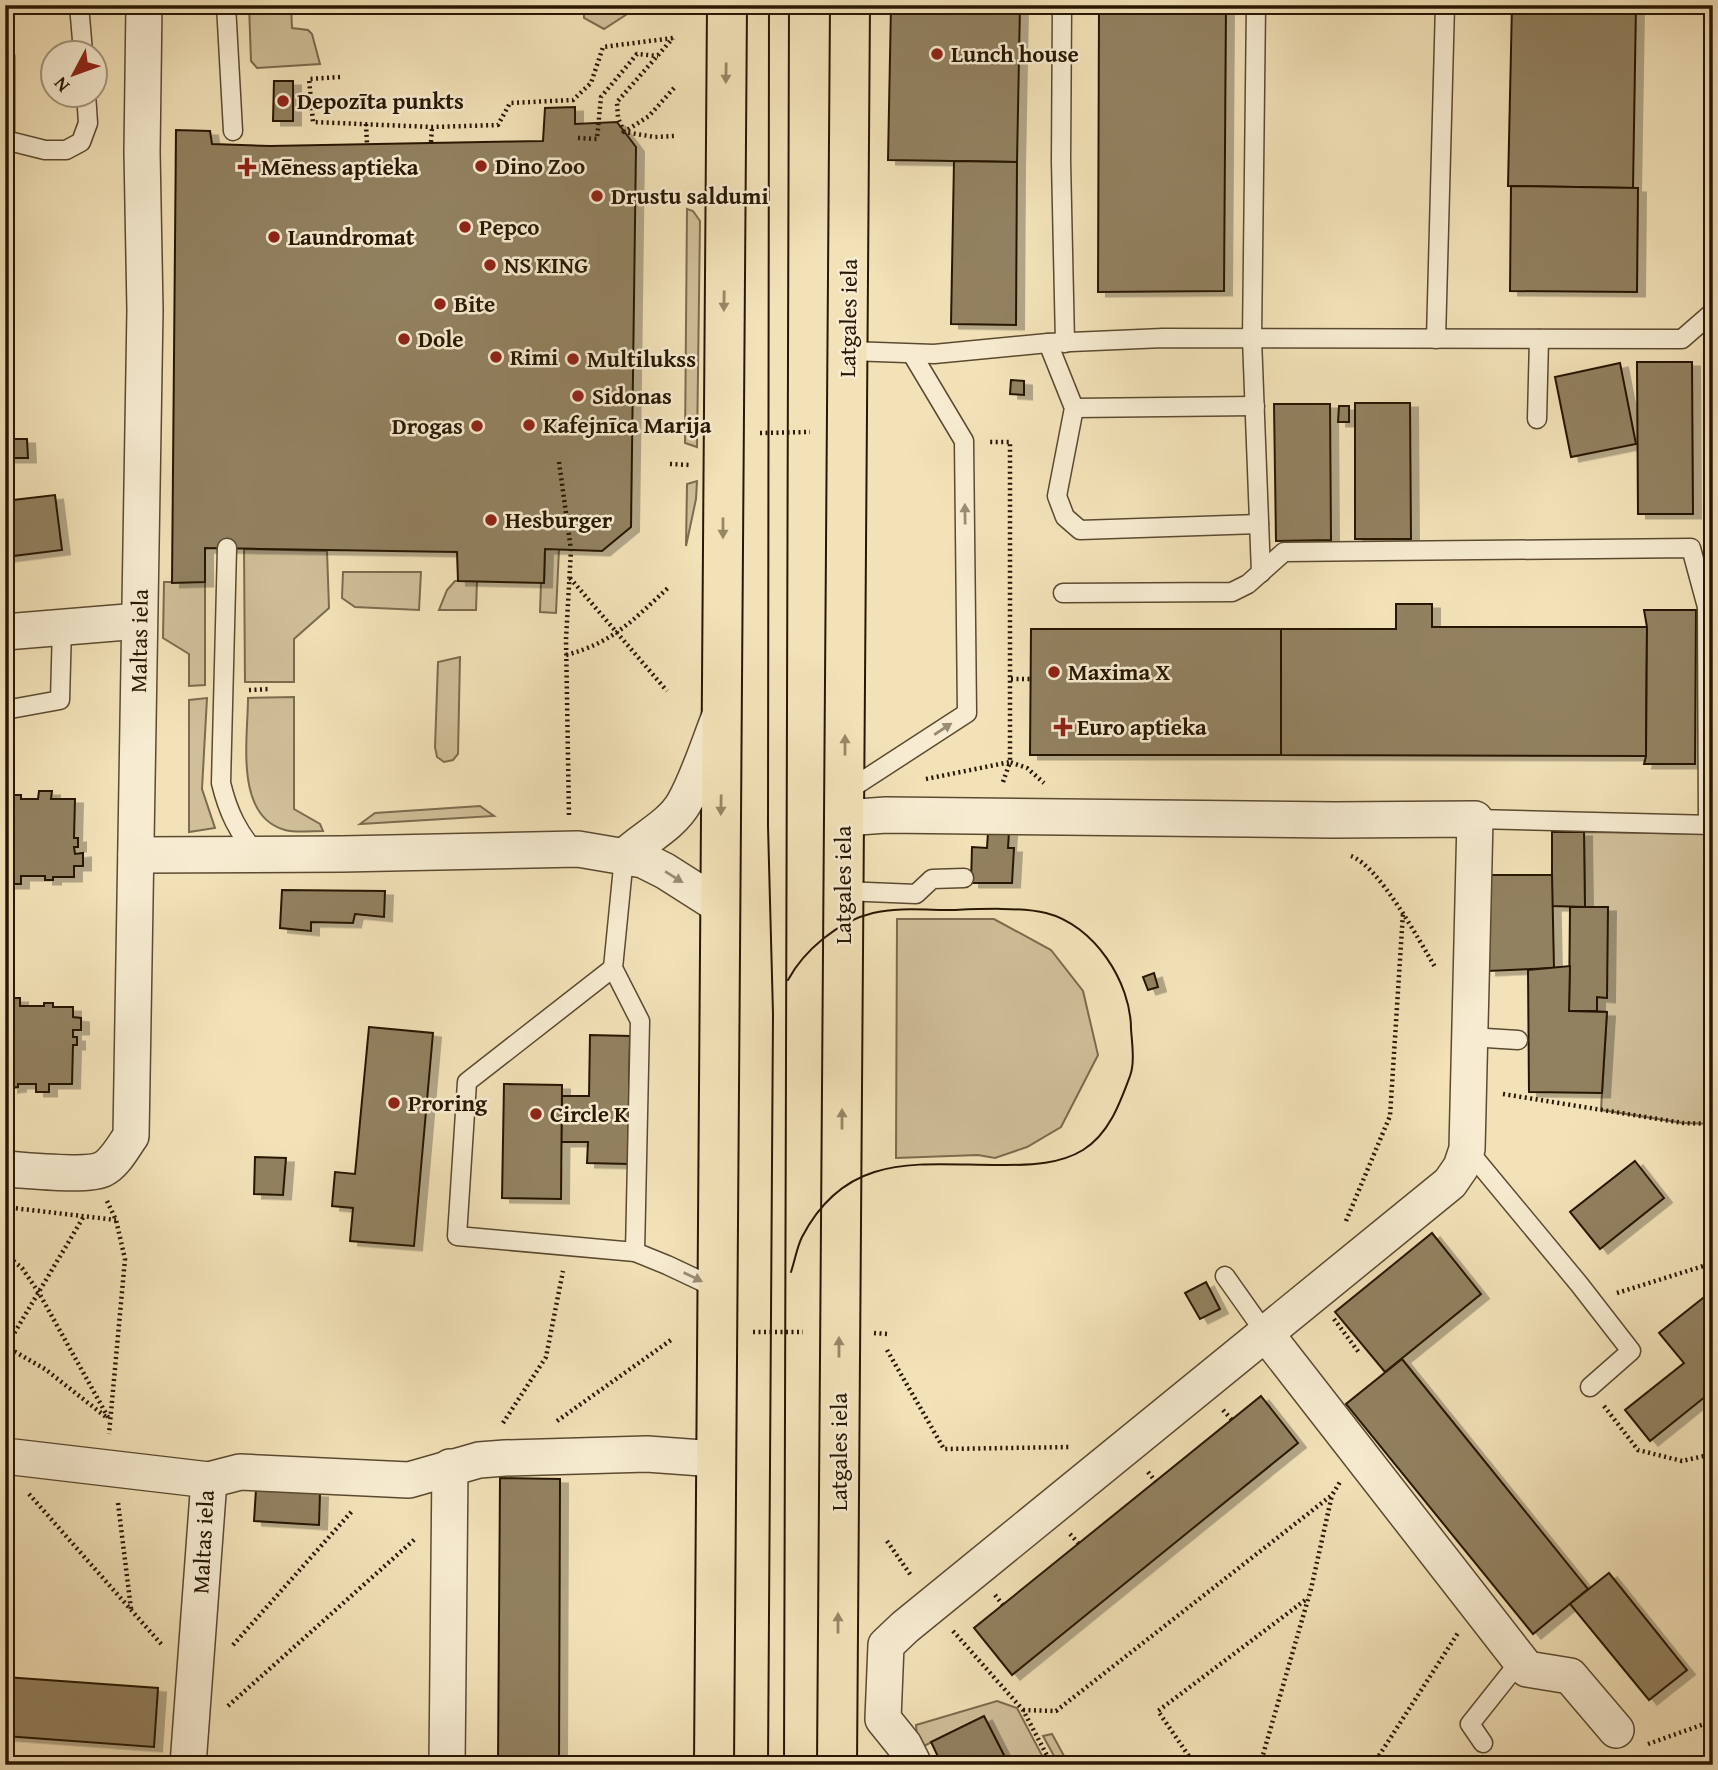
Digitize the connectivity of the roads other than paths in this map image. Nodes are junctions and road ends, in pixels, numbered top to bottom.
1 (79, 5) edge
2 (144, 5) edge
3 (226, 5) edge
4 (727, 5) edge
5 (850, 5) edge
6 (1062, 5) edge
7 (1256, 5) edge
8 (1445, 5) edge
9 (82, 38) edge
10 (5, 56) edge
11 (87, 108) edge
12 (233, 131) dead end
13 (5, 140) edge
14 (1713, 312) edge
15 (1252, 339) junction
16 (1436, 339) junction
17 (1539, 339) junction
18 (1057, 343) junction
19 (849, 351) junction
20 (912, 354) junction
21 (1255, 406) junction
22 (1074, 408) junction
23 (1537, 419) dead end
24 (1259, 524) junction
25 (227, 548) dead end
26 (1261, 573) junction
27 (1063, 593) dead end
28 (139, 621) junction
29 (62, 627) junction
30 (5, 632) edge
31 (723, 709) junction
32 (5, 710) edge
33 (844, 805) junction
34 (1475, 819) junction
35 (1710, 825) edge
36 (136, 855) junction
37 (258, 855) junction
38 (624, 857) junction
39 (964, 878) dead end
40 (844, 891) junction
41 (720, 906) junction
42 (613, 968) junction
43 (1469, 1037) junction
44 (1518, 1040) dead end
45 (1467, 1149) junction
46 (5, 1169) edge
47 (635, 1252) junction
48 (1225, 1276) dead end
49 (718, 1289) junction
50 (1266, 1334) junction
51 (1590, 1387) road end
52 (8, 1457) edge
53 (716, 1459) junction
54 (465, 1464) junction
55 (209, 1480) junction
56 (1520, 1661) junction
57 (838, 1678) junction
58 (883, 1681) junction
59 (1483, 1743) dead end
60 (1623, 1745) road end
61 (185, 1758) edge
62 (447, 1765) edge
63 (714, 1765) edge
64 (837, 1765) edge
65 (914, 1765) edge

1 - 9 lane
2 - 28 street, Maltas iela
3 - 12 lane
4 -> 31 highway
5 - 19 highway, Latgales iela
6 - 18 lane
7 - 15 lane
8 - 16 lane
10 - 13 lane
11 - 13 lane
14 - 17 lane
15 - 16 lane
15 - 18 lane
15 - 21 lane
16 - 17 lane
17 - 23 lane
18 - 20 lane
18 - 22 lane
19 - 20 lane
33 -> 19 highway, Latgales iela
33 -> 20 lane
21 - 22 lane
21 - 24 lane
22 - 24 lane
24 - 26 lane
25 - 37 lane
26 - 27 lane
26 - 35 lane
28 - 29 street
28 - 36 street, Maltas iela
29 - 30 street
29 - 32 lane
31 - 38 street
31 -> 41 highway
33 - 34 street
33 - 40 highway, Latgales iela
34 - 35 lane
34 - 43 street
36 - 37 street
36 - 46 street, Maltas iela
37 - 38 street
38 -> 41 street
38 - 42 lane
39 - 40 lane
57 -> 40 highway, Latgales iela
41 - 49 highway
42 - 47 lane
42 - 47 lane
43 - 44 lane
43 - 45 street
45 - 50 street
45 - 51 lane
47 -> 49 lane
48 - 50 lane
49 - 53 highway
50 - 56 street
50 - 58 street
52 - 55 street, Maltas iela
53 - 54 street
53 - 63 highway
54 - 55 street
54 - 62 street
55 - 61 street, Maltas iela
56 - 59 lane
56 - 60 street
57 - 58 street
57 - 64 highway, Latgales iela
58 - 65 street

